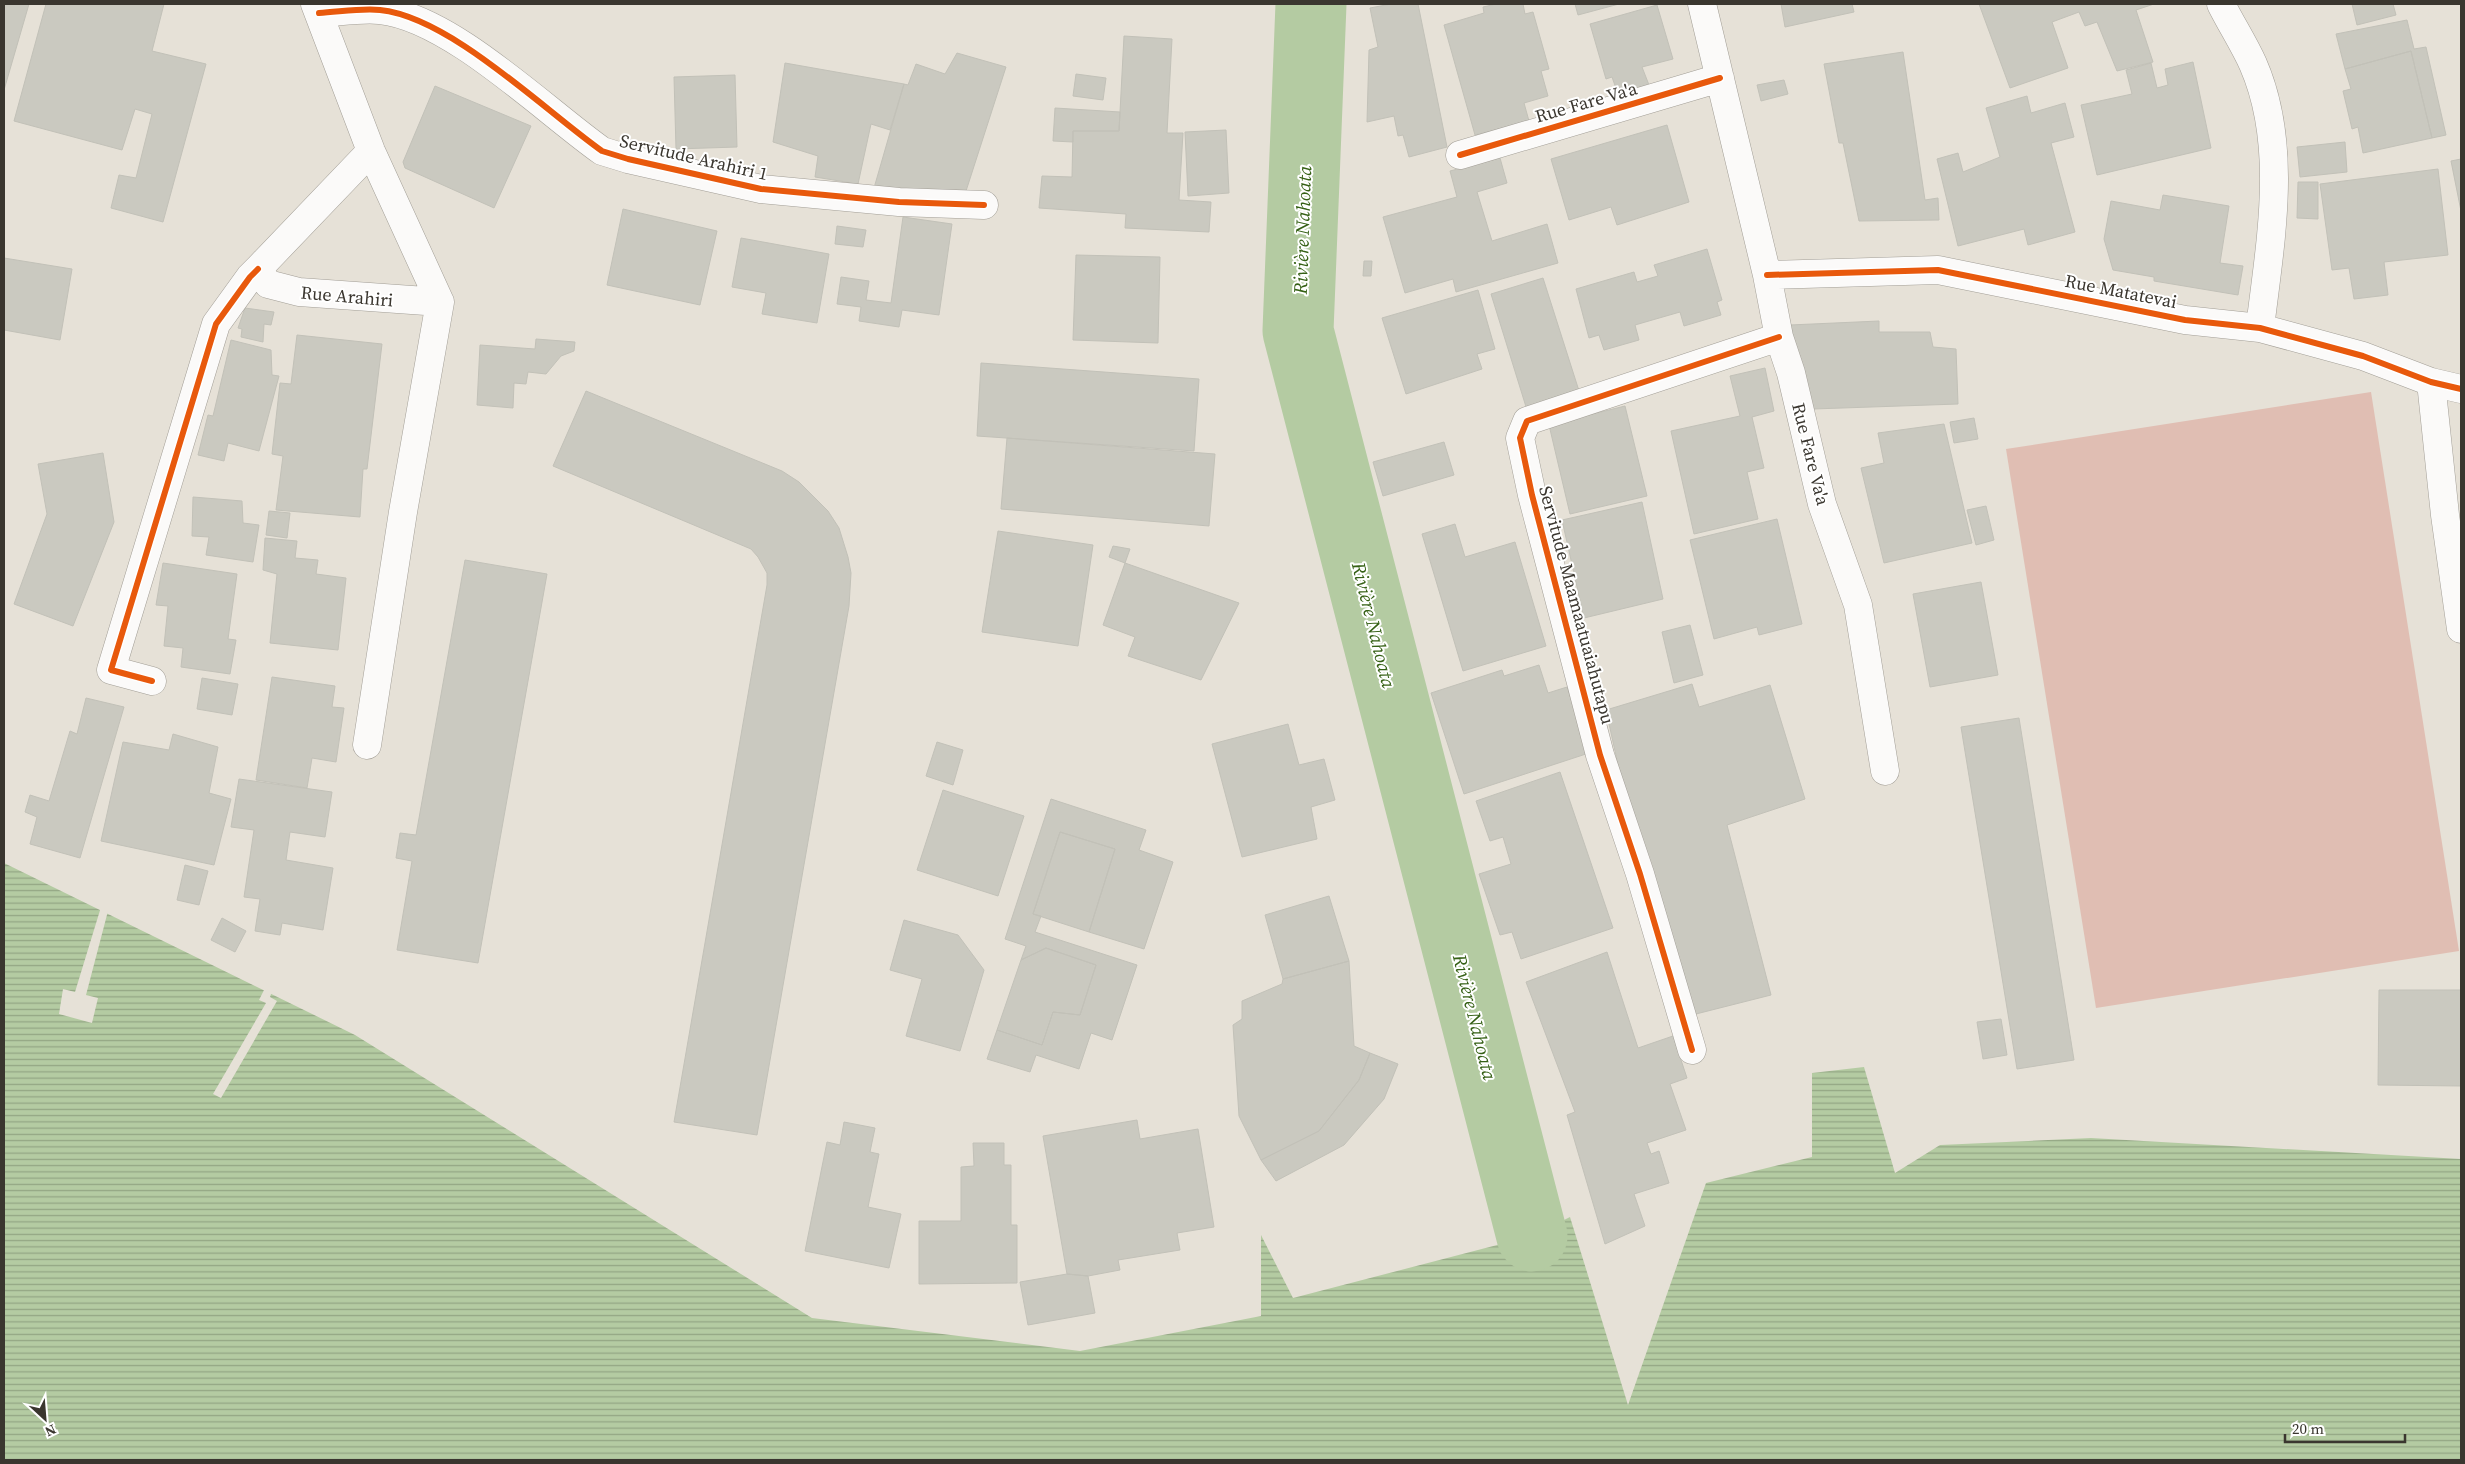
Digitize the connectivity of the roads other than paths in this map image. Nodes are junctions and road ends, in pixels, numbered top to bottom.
1 (1702, 4) edge
2 (2221, 4) edge
3 (317, 8) edge
4 (1720, 78) junction
5 (371, 151) junction
6 (1460, 155) dead end
7 (984, 205) dead end
8 (258, 269) junction
9 (1767, 275) junction
10 (440, 302) junction
11 (2260, 328) junction
12 (1779, 337) junction
13 (2431, 382) junction
14 (2461, 389) edge
15 (2461, 629) edge
16 (152, 681) dead end
17 (367, 745) dead end
18 (1886, 771) dead end
19 (1692, 1050) dead end

1 - 4 street, Rue Fare Va'a
2 - 11 street
3 - 5 street
3 - 7 street, Servitude Arahiri 1
4 - 6 street, Rue Fare Va'a
4 - 9 street, Rue Fare Va'a
5 - 8 street
5 - 10 street
8 - 10 street, Rue Arahiri
8 - 16 street
9 - 11 street, Rue Matatevai
9 - 12 street, Rue Fare Va'a
10 - 17 street
11 - 13 street, Rue Matatevai
12 - 18 street, Rue Fare Va'a
12 - 19 street, Servitude Maamaatuaiahutapu
13 - 14 street, Rue Matatevai
13 - 15 street

